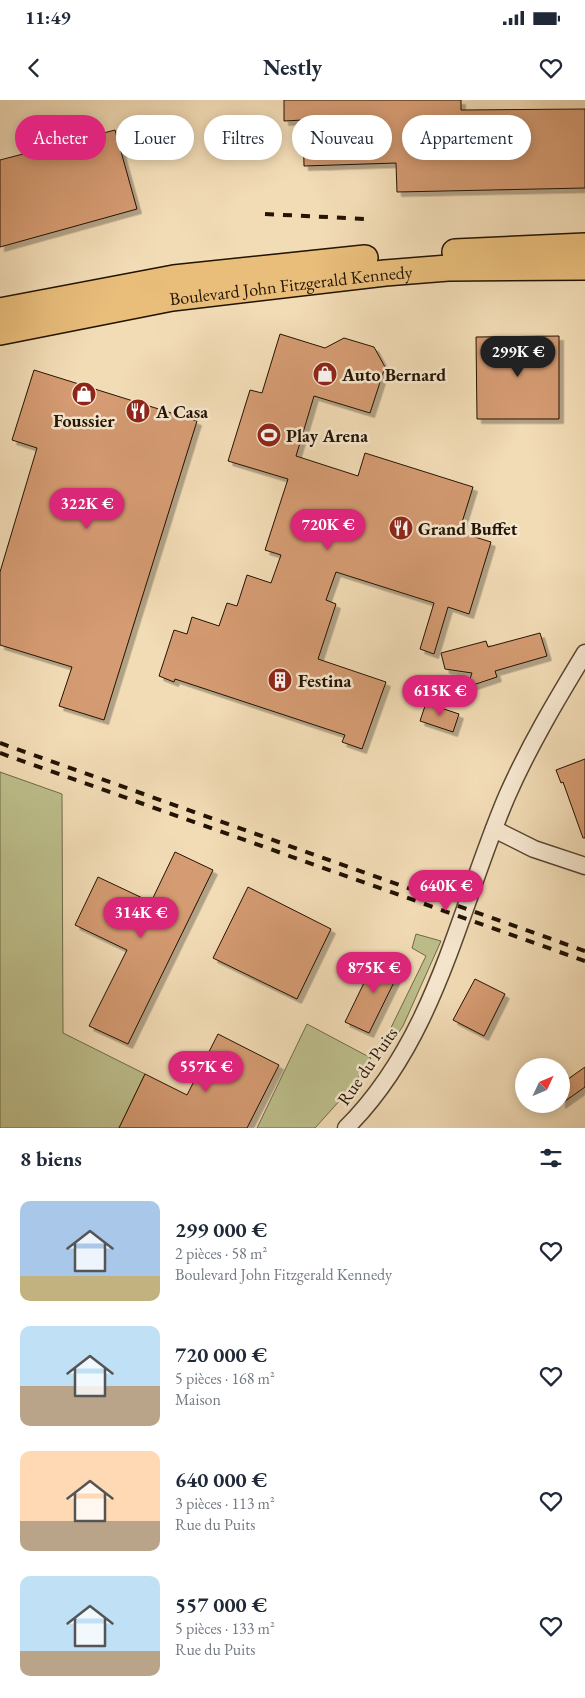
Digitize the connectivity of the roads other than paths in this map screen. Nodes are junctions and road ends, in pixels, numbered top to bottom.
1 (585, 246) edge
2 (585, 267) edge
3 (0, 311) edge
4 (0, 332) edge
5 (585, 652) edge
6 (494, 829) junction
7 (585, 866) edge
8 (346, 1128) edge

1 - 3 main road, Boulevard John Fitzgerald Kennedy
2 - 4 main road, Boulevard John Fitzgerald Kennedy
5 - 6 street, Rue du Puits
6 - 7 street
6 - 8 street, Rue du Puits

